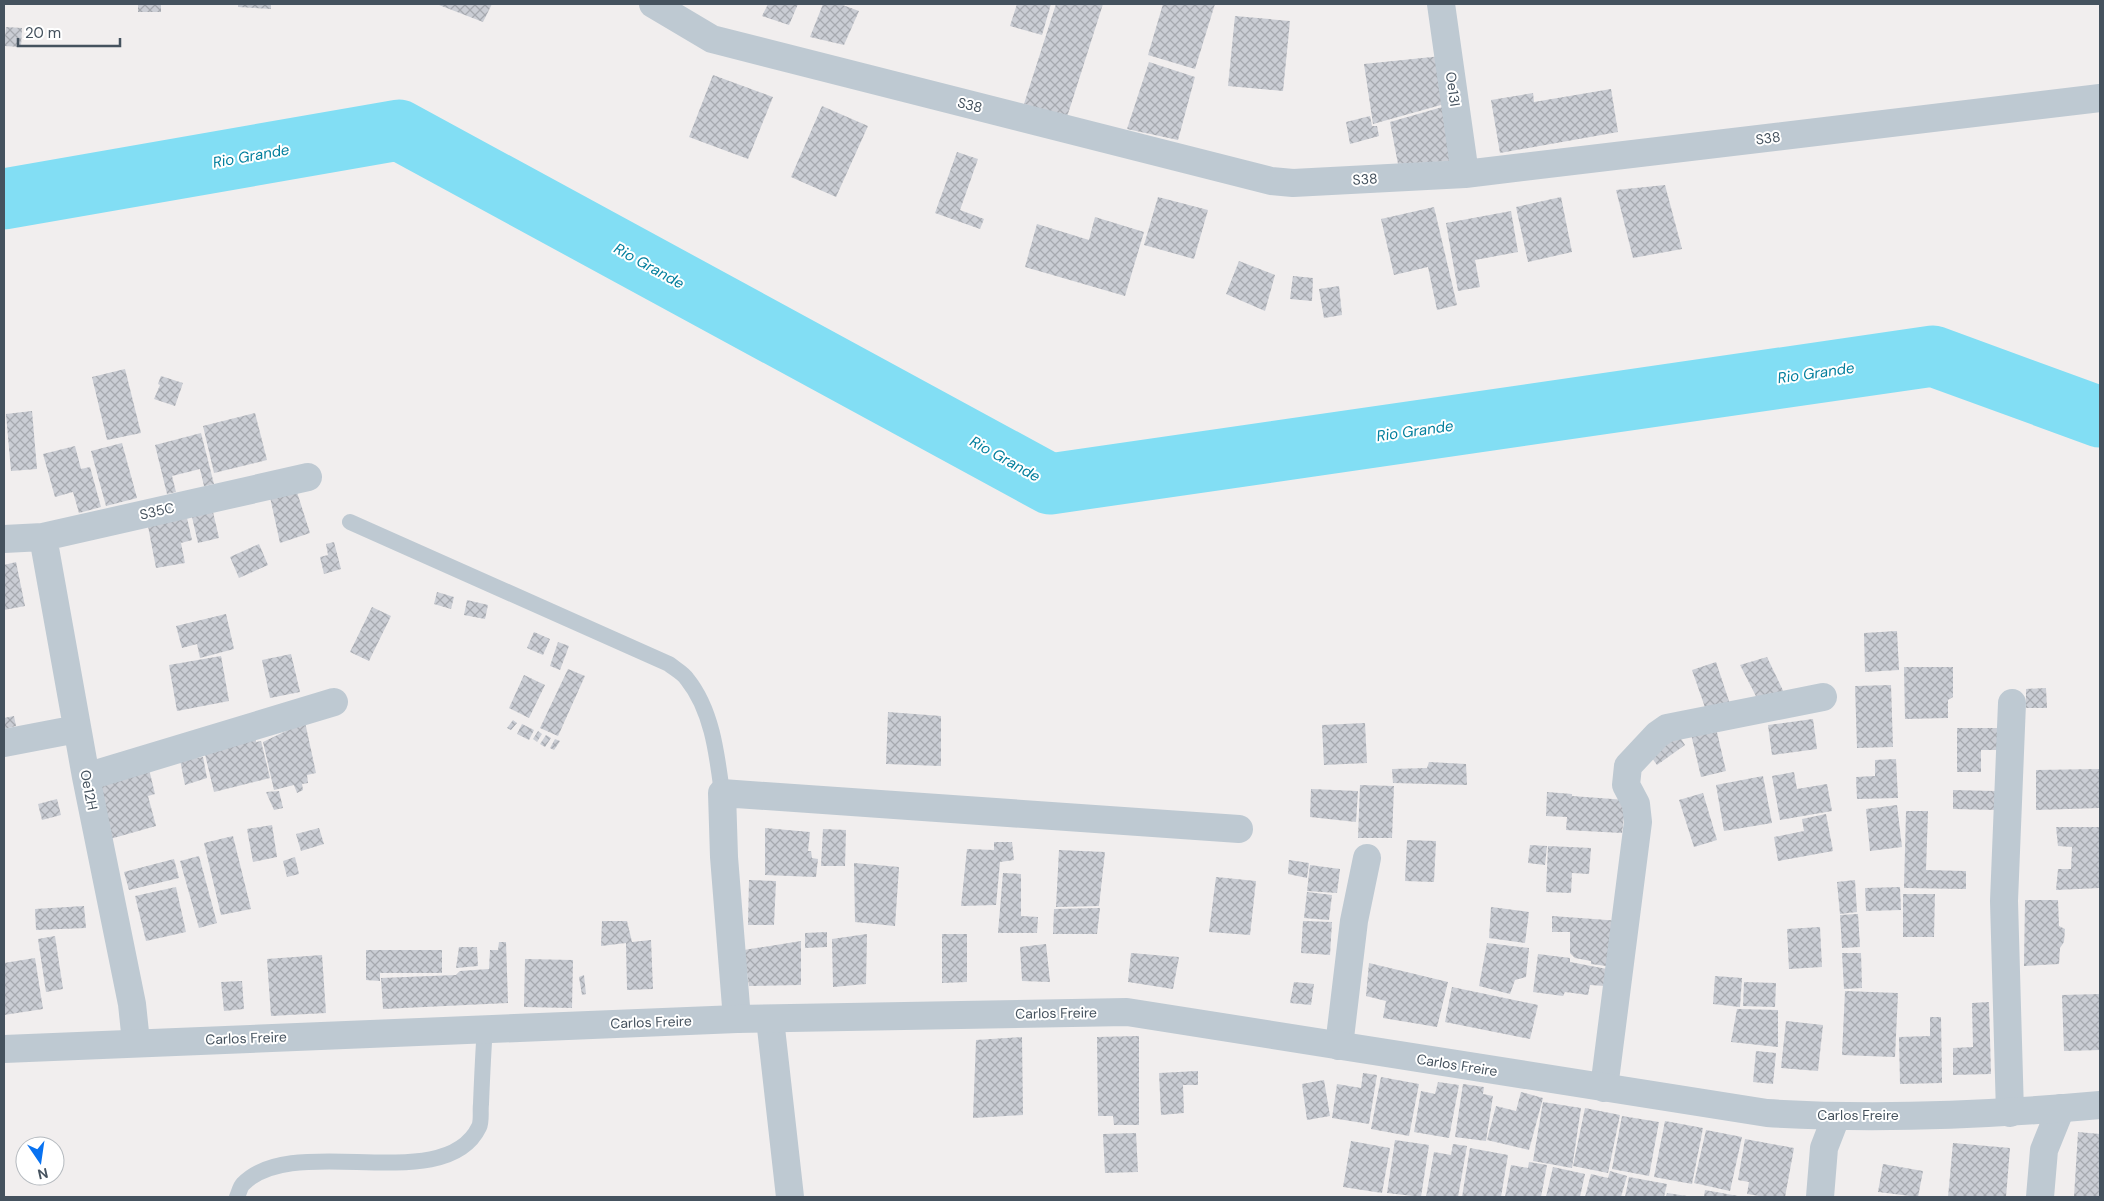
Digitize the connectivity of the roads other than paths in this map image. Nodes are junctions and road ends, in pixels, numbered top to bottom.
1 (653, 4) edge
2 (1441, 4) edge
3 (2100, 98) edge
4 (1465, 174) junction
5 (308, 477) dead end
6 (350, 522) dead end
7 (43, 537) junction
8 (4, 539) edge
9 (1823, 697) dead end
10 (334, 702) dead end
11 (2012, 703) dead end
12 (77, 729) junction
13 (4, 742) edge
14 (86, 777) junction
15 (722, 793) junction
16 (1239, 828) dead end
17 (1367, 858) dead end
18 (736, 1019) junction
19 (770, 1019) junction
20 (484, 1028) junction
21 (136, 1042) junction
22 (1339, 1046) junction
23 (4, 1049) edge
24 (1604, 1088) junction
25 (2100, 1105) edge
26 (2061, 1108) junction
27 (2010, 1113) junction
28 (1836, 1117) junction
29 (237, 1197) edge
30 (790, 1197) edge
31 (1820, 1197) edge
32 (2040, 1197) edge

1 - 4 street, S38
2 - 4 street, Oe13I
3 - 4 street, S38
5 - 7 street, S35C
6 - 15 lane
7 - 8 street, S35C
7 - 12 street, Oe12H
9 - 24 street
10 - 14 street
11 - 27 street
12 - 13 street
12 - 14 street, Oe12H
14 - 21 street, Oe12H
15 - 16 street
15 - 18 street
17 - 22 street
18 - 19 street, Carlos Freire
18 - 20 street, Carlos Freire
19 - 22 street, Carlos Freire
19 - 30 street
20 - 21 street, Carlos Freire
20 - 29 lane
21 - 23 street, Carlos Freire
22 - 24 street, Carlos Freire
24 - 28 street, Carlos Freire
25 - 26 street, Carlos Freire
26 - 27 street, Carlos Freire
26 - 32 street
27 - 28 street, Carlos Freire
28 - 31 street

